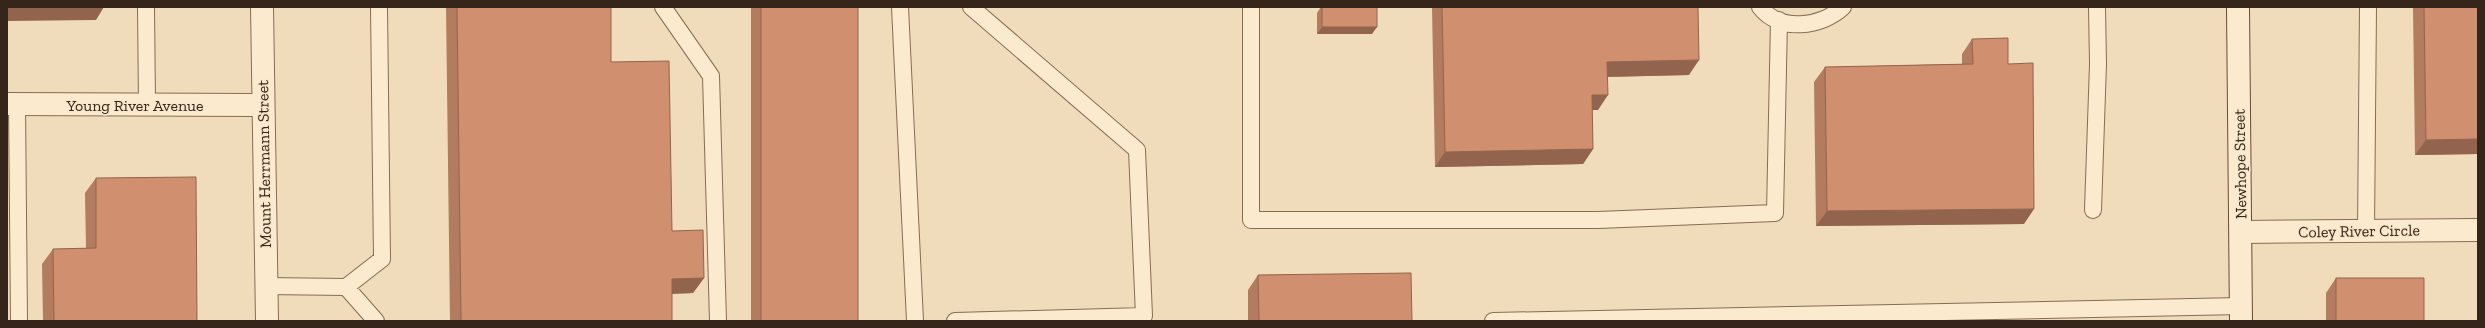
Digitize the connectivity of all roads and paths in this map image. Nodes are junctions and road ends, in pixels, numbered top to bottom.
1 (146, 7) edge
2 (262, 7) edge
3 (379, 7) edge
4 (663, 7) edge
5 (900, 7) edge
6 (971, 7) edge
7 (1251, 7) edge
8 (1760, 7) edge
9 (1843, 7) edge
10 (2097, 7) edge
11 (2238, 7) edge
12 (2368, 7) edge
13 (1779, 20) junction
14 (12, 104) edge
15 (147, 105) junction
16 (263, 105) junction
17 (2093, 210) dead end
18 (2366, 230) junction
19 (2478, 230) edge
20 (2241, 232) junction
21 (266, 286) junction
22 (346, 287) junction
23 (2241, 313) edge
24 (19, 321) edge
25 (267, 321) edge
26 (376, 321) edge
27 (718, 321) edge
28 (915, 321) edge
29 (955, 321) edge
30 (1493, 321) edge

1 - 15 lane
2 - 16 street, Mount Herrmann Street
3 - 22 lane
4 - 27 lane
5 - 28 lane
6 - 29 lane
7 - 13 lane
8 - 13 lane
9 - 13 lane
10 - 17 lane
11 - 20 street, Newhope Street
12 - 18 lane
14 - 15 street, Young River Avenue
14 - 24 lane
15 - 16 street, Young River Avenue
16 - 21 street, Mount Herrmann Street
18 - 19 street, Coley River Circle
18 - 20 street, Coley River Circle
20 - 23 street, Newhope Street
21 - 22 lane
21 - 25 street, Mount Herrmann Street
22 - 26 lane
23 - 30 lane

